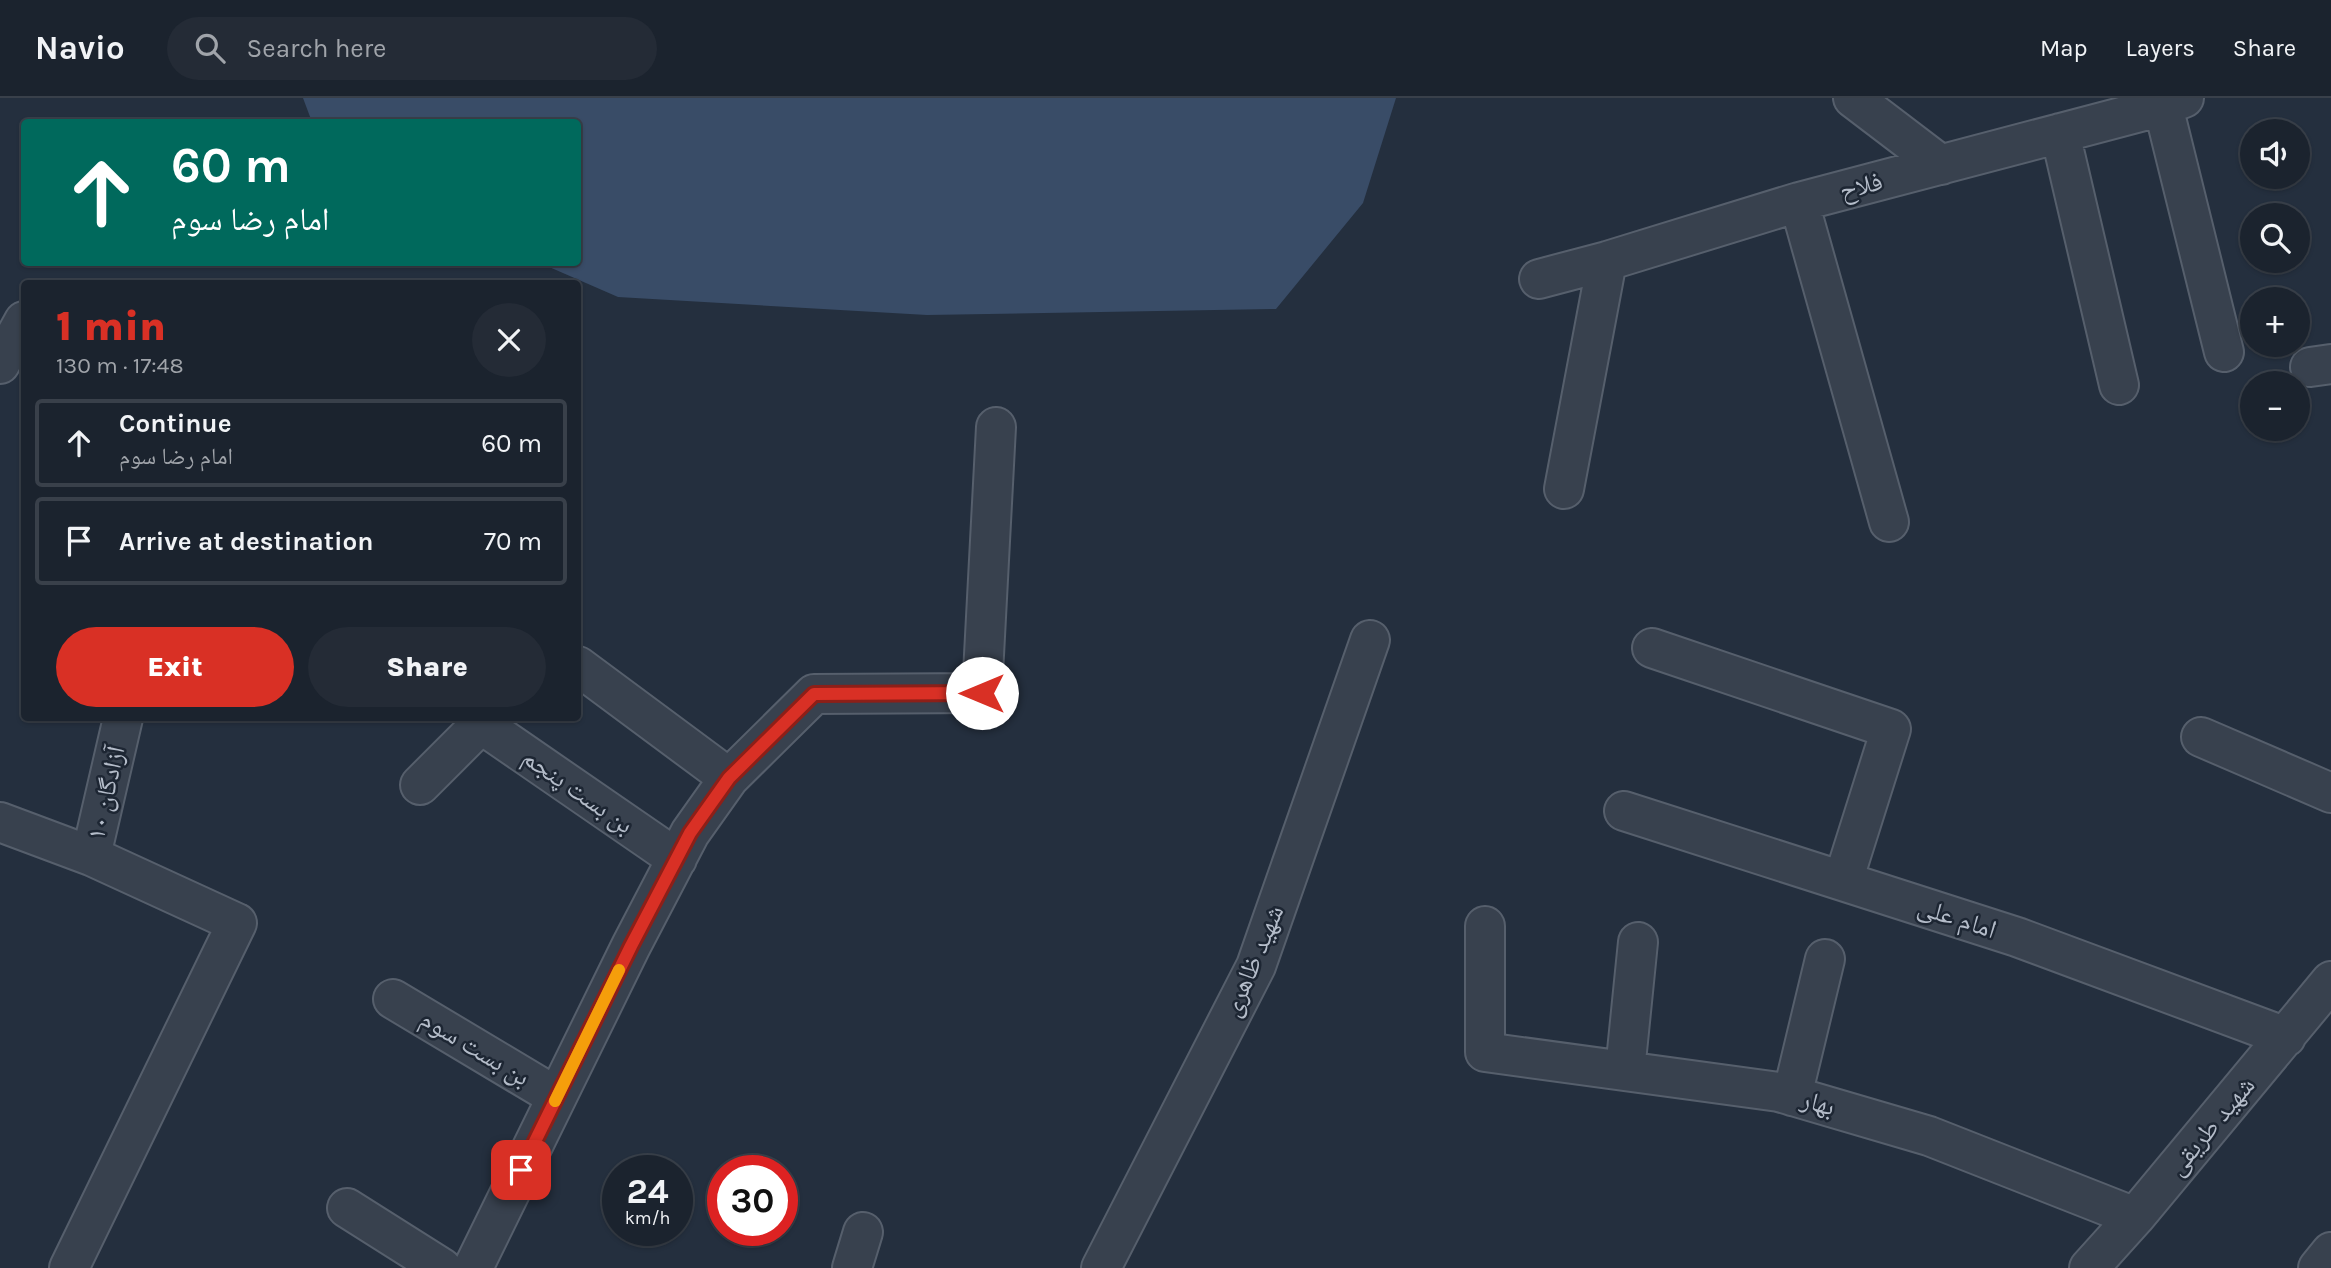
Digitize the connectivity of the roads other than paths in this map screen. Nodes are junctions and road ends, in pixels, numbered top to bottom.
1 (1853, 98) edge
2 (2173, 102) edge
3 (2060, 133) junction
4 (1941, 165) junction
5 (1799, 202) junction
6 (1608, 261) junction
7 (1539, 279) dead end
8 (2224, 352) dead end
9 (2119, 385) dead end
10 (996, 427) dead end
11 (1564, 489) dead end
12 (1889, 522) dead end
13 (1370, 640) dead end
14 (1651, 648) dead end
15 (581, 668) edge
16 (122, 721) edge
17 (2201, 737) dead end
18 (729, 778) junction
19 (420, 785) dead end
20 (2331, 793) edge
21 (1624, 811) dead end
22 (0, 822) edge
23 (683, 846) junction
24 (91, 856) junction
25 (1843, 881) junction
26 (1485, 926) dead end
27 (1639, 942) dead end
28 (1825, 959) dead end
29 (2331, 981) edge
30 (393, 999) dead end
31 (2287, 1037) junction
32 (1625, 1071) junction
33 (1792, 1096) junction
34 (557, 1097) junction
35 (347, 1208) dead end
36 (2135, 1217) junction
37 (863, 1232) dead end
38 (2331, 1252) edge
39 (69, 1268) edge
40 (442, 1268) edge
41 (473, 1268) edge
42 (852, 1268) edge
43 (1101, 1268) edge
44 (2089, 1268) edge
45 (2318, 1268) edge

1 - 4 street
2 - 3 street, فلاح
2 - 8 street
3 - 4 street, فلاح
3 - 9 street
4 - 5 street, فلاح
5 - 6 street, فلاح
5 - 12 street
6 - 7 street, فلاح
6 - 11 street
10 - 18 street
13 - 43 street, شهید ظاهری
14 - 25 street
15 - 18 street
16 - 24 street, آزادگان ۱۰
17 - 20 street
18 - 23 street
19 - 23 street, بن بست پنجم
21 - 25 street, امام علی
22 - 24 street, آزادگان ۱۰
23 - 34 street
24 - 39 street
25 - 31 street, امام علی
26 - 32 street, بهار
27 - 32 street
28 - 33 street
29 - 31 street, شهید طریقی
30 - 34 street, بن بست سوم
31 - 36 street, شهید طریقی
32 - 33 street, بهار
33 - 36 street, بهار
34 - 41 street
35 - 40 street
36 - 44 street, شهید طریقی
37 - 42 street
38 - 45 street

